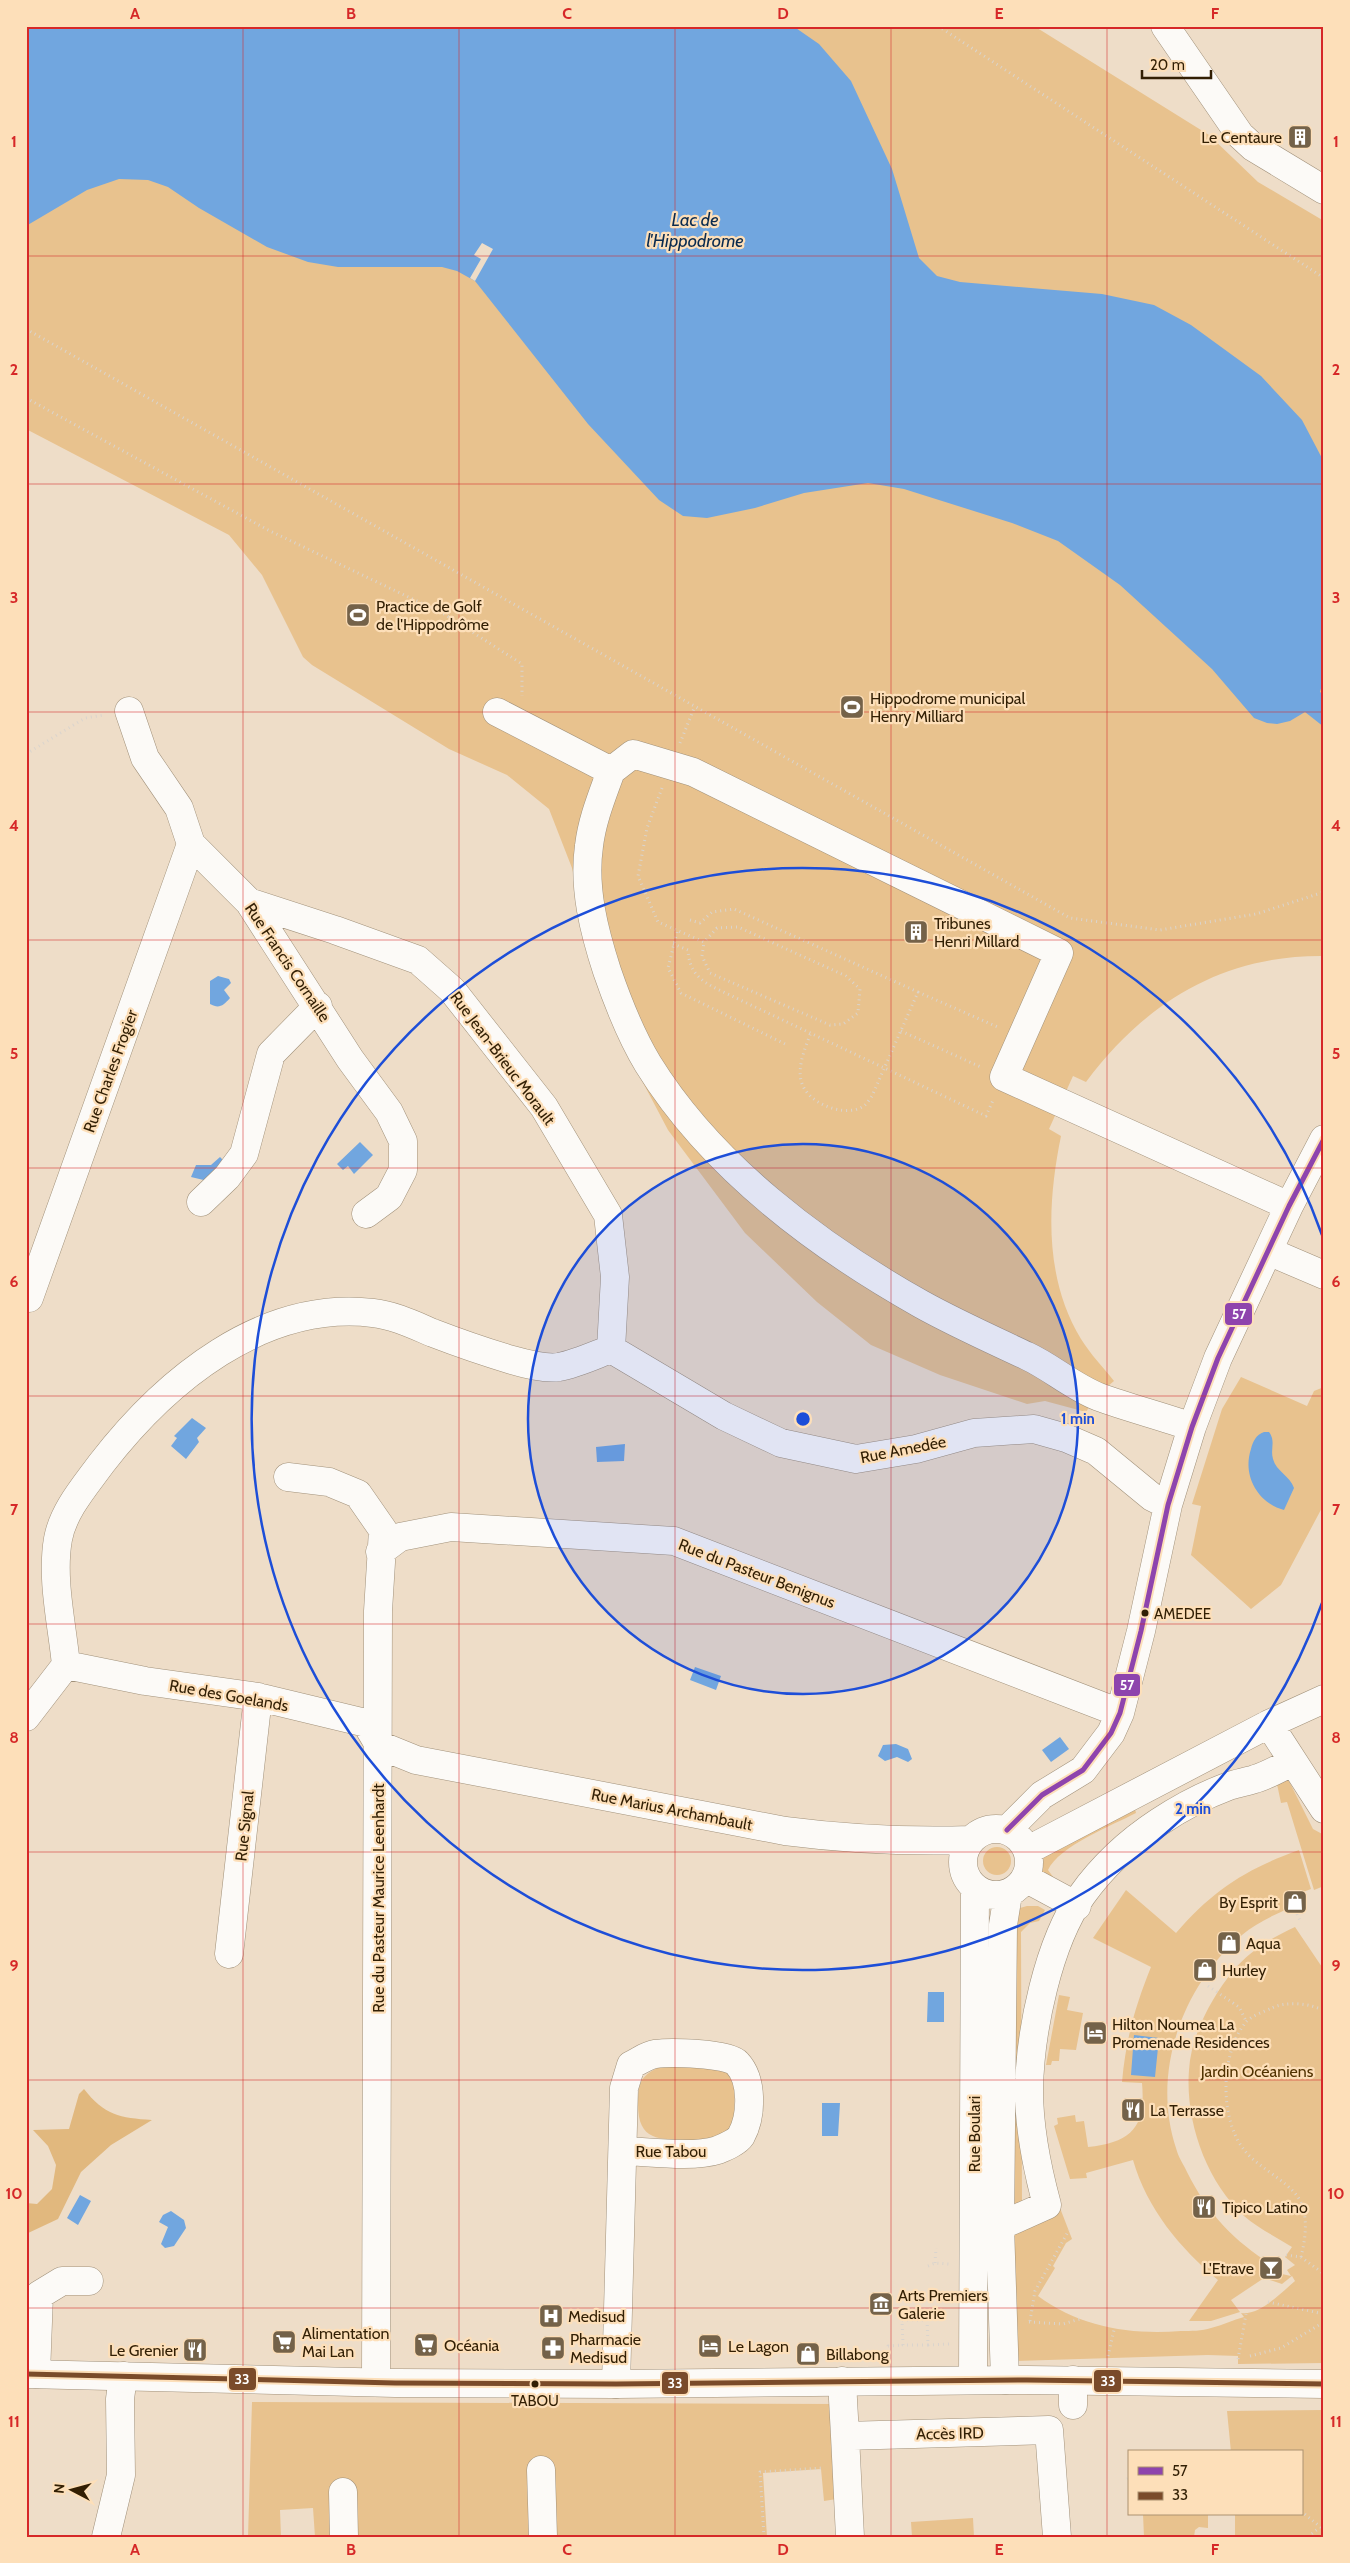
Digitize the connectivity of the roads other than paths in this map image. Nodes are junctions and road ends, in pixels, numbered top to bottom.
1 (1165, 26) edge
2 (1324, 190) edge
3 (130, 711) road end
4 (497, 712) dead end
5 (611, 771) junction
6 (191, 844) junction
7 (249, 902) junction
8 (318, 1006) junction
9 (1324, 1139) edge
10 (201, 1202) dead end
11 (1289, 1206) junction
12 (366, 1214) dead end
13 (1268, 1251) junction
14 (1324, 1275) edge
15 (29, 1298) dead end
16 (611, 1349) junction
17 (1192, 1427) junction
18 (288, 1477) dead end
19 (1168, 1505) junction
20 (380, 1552) junction
21 (66, 1665) junction
22 (258, 1697) junction
23 (1324, 1699) edge
24 (1120, 1713) junction
25 (26, 1717) edge
26 (1269, 1724) junction
27 (379, 1745) junction
28 (1292, 1762) junction
29 (1324, 1809) edge
30 (971, 1840) junction
31 (1020, 1841) junction
32 (1017, 1886) junction
33 (975, 1888) junction
34 (1076, 1906) junction
35 (229, 1954) dead end
36 (623, 2151) junction
37 (1000, 2226) junction
38 (89, 2281) dead end
39 (31, 2374) edge
40 (123, 2376) junction
41 (973, 2380) junction
42 (1005, 2380) junction
43 (842, 2381) junction
44 (376, 2382) junction
45 (616, 2384) junction
46 (1324, 2384) edge
47 (844, 2436) junction
48 (540, 2470) dead end
49 (343, 2492) dead end
50 (106, 2537) edge
51 (344, 2537) edge
52 (543, 2537) edge
53 (850, 2537) edge
54 (1057, 2537) edge

1 - 2 street
3 - 6 street, Rue Francis Cornaille
4 - 5 street
5 - 11 street
5 - 17 street
6 - 7 street, Rue Francis Cornaille
6 - 15 street, Rue Charles Frogier
7 - 8 street, Rue Francis Cornaille
7 - 16 street, Rue Jean-Brieuc Morault
8 - 10 street
8 - 12 street, Rue Francis Cornaille
9 - 11 street
11 - 13 street
13 - 14 street
13 - 17 street
16 - 19 street, Rue Amedée
16 - 21 street
17 - 19 street
18 - 20 street, Rue du Pasteur Maurice Leenhardt
19 - 24 street
20 - 24 street, Rue du Pasteur Benignus
20 - 27 street, Rue du Pasteur Maurice Leenhardt
21 - 22 street, Rue des Goelands
21 - 25 street
22 - 27 street, Rue des Goelands
22 - 35 street, Rue Signal
23 - 26 street
24 - 31 street
26 - 28 street
26 - 31 street
27 - 30 street, Rue Marius Archambault
27 - 44 street, Rue du Pasteur Maurice Leenhardt
28 - 29 street
28 - 34 street
30 - 31 street, Rue Marius Archambault
30 - 33 street
31 - 32 street
32 - 33 street
32 - 34 street
32 - 37 street, Rue Boulari
33 - 41 street, Rue Boulari
34 - 37 street
36 - 36 street, Rue Tabou
36 - 45 street, Rue Tabou
37 - 42 street, Rue Boulari
38 - 39 street
39 - 40 street
40 - 44 street
40 - 50 street
41 - 42 street
41 - 43 street
42 - 46 street
43 - 45 street
43 - 47 street
44 - 45 street
47 - 53 street
47 - 54 street, Accès IRD
48 - 52 street
49 - 51 street

